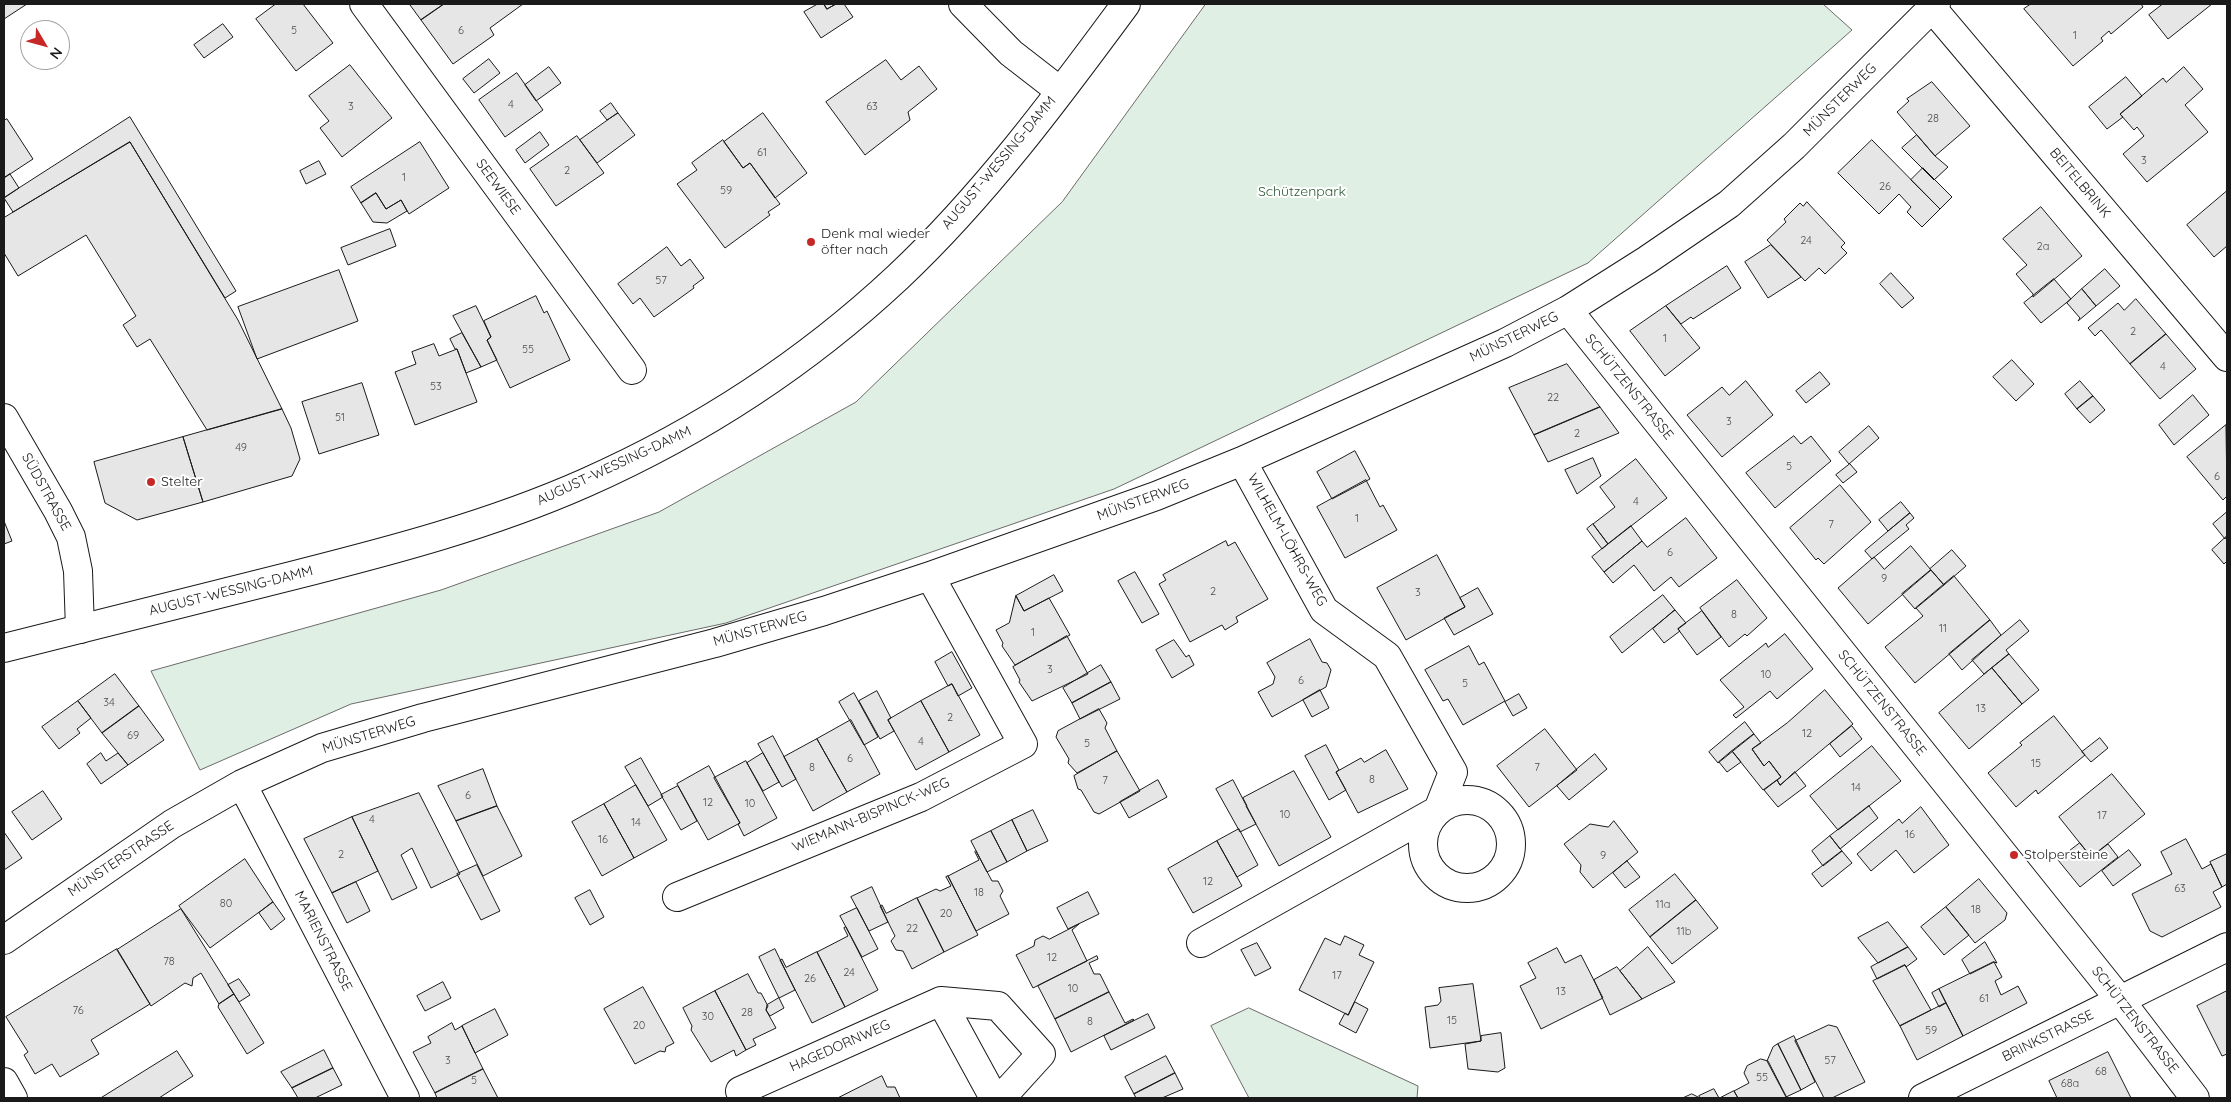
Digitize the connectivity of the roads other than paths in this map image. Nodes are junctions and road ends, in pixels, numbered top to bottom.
1 (364, 4) edge
2 (963, 4) edge
3 (1126, 4) edge
4 (1934, 6) edge
5 (1060, 91) junction
6 (1568, 310) junction
7 (2227, 358) edge
8 (632, 370) dead end
9 (4, 418) edge
10 (1242, 461) junction
11 (930, 576) junction
12 (80, 629) junction
13 (4, 648) edge
14 (242, 784) junction
15 (677, 897) dead end
16 (4, 940) edge
17 (1201, 943) dead end
18 (2227, 947) edge
19 (2120, 1000) junction
20 (941, 1002) junction
21 (4, 1082) edge
22 (740, 1091) dead end
23 (13, 1098) edge
24 (405, 1098) edge
25 (994, 1098) edge
26 (1001, 1098) edge
27 (1923, 1098) edge
28 (2195, 1098) edge

1 - 8 street, SEEWIESE
2 - 5 street
3 - 5 street, AUGUST-WESSING-DAMM
4 - 6 street, MÜNSTERWEG
4 - 7 street, BEITELBRINK
5 - 12 street, AUGUST-WESSING-DAMM
6 - 10 street, MÜNSTERWEG
6 - 19 street, SCHÜTZENSTRASSE
9 - 12 street, SÜDSTRASSE
10 - 11 street, MÜNSTERWEG
10 - 17 street, WILHELM-LÖHRS-WEG
11 - 14 street, MÜNSTERWEG
11 - 15 street, WIEMANN-BISPINCK-WEG
12 - 13 street, AUGUST-WESSING-DAMM
14 - 16 street, MÜNSTERSTRASSE
14 - 24 street, MARIENSTRASSE
18 - 19 street, BRINKSTRASSE
19 - 27 street, BRINKSTRASSE
19 - 28 street, SCHÜTZENSTRASSE
20 - 22 street, HAGEDORNWEG
20 - 25 street
20 - 26 street, HAGEDORNWEG
21 - 23 street

